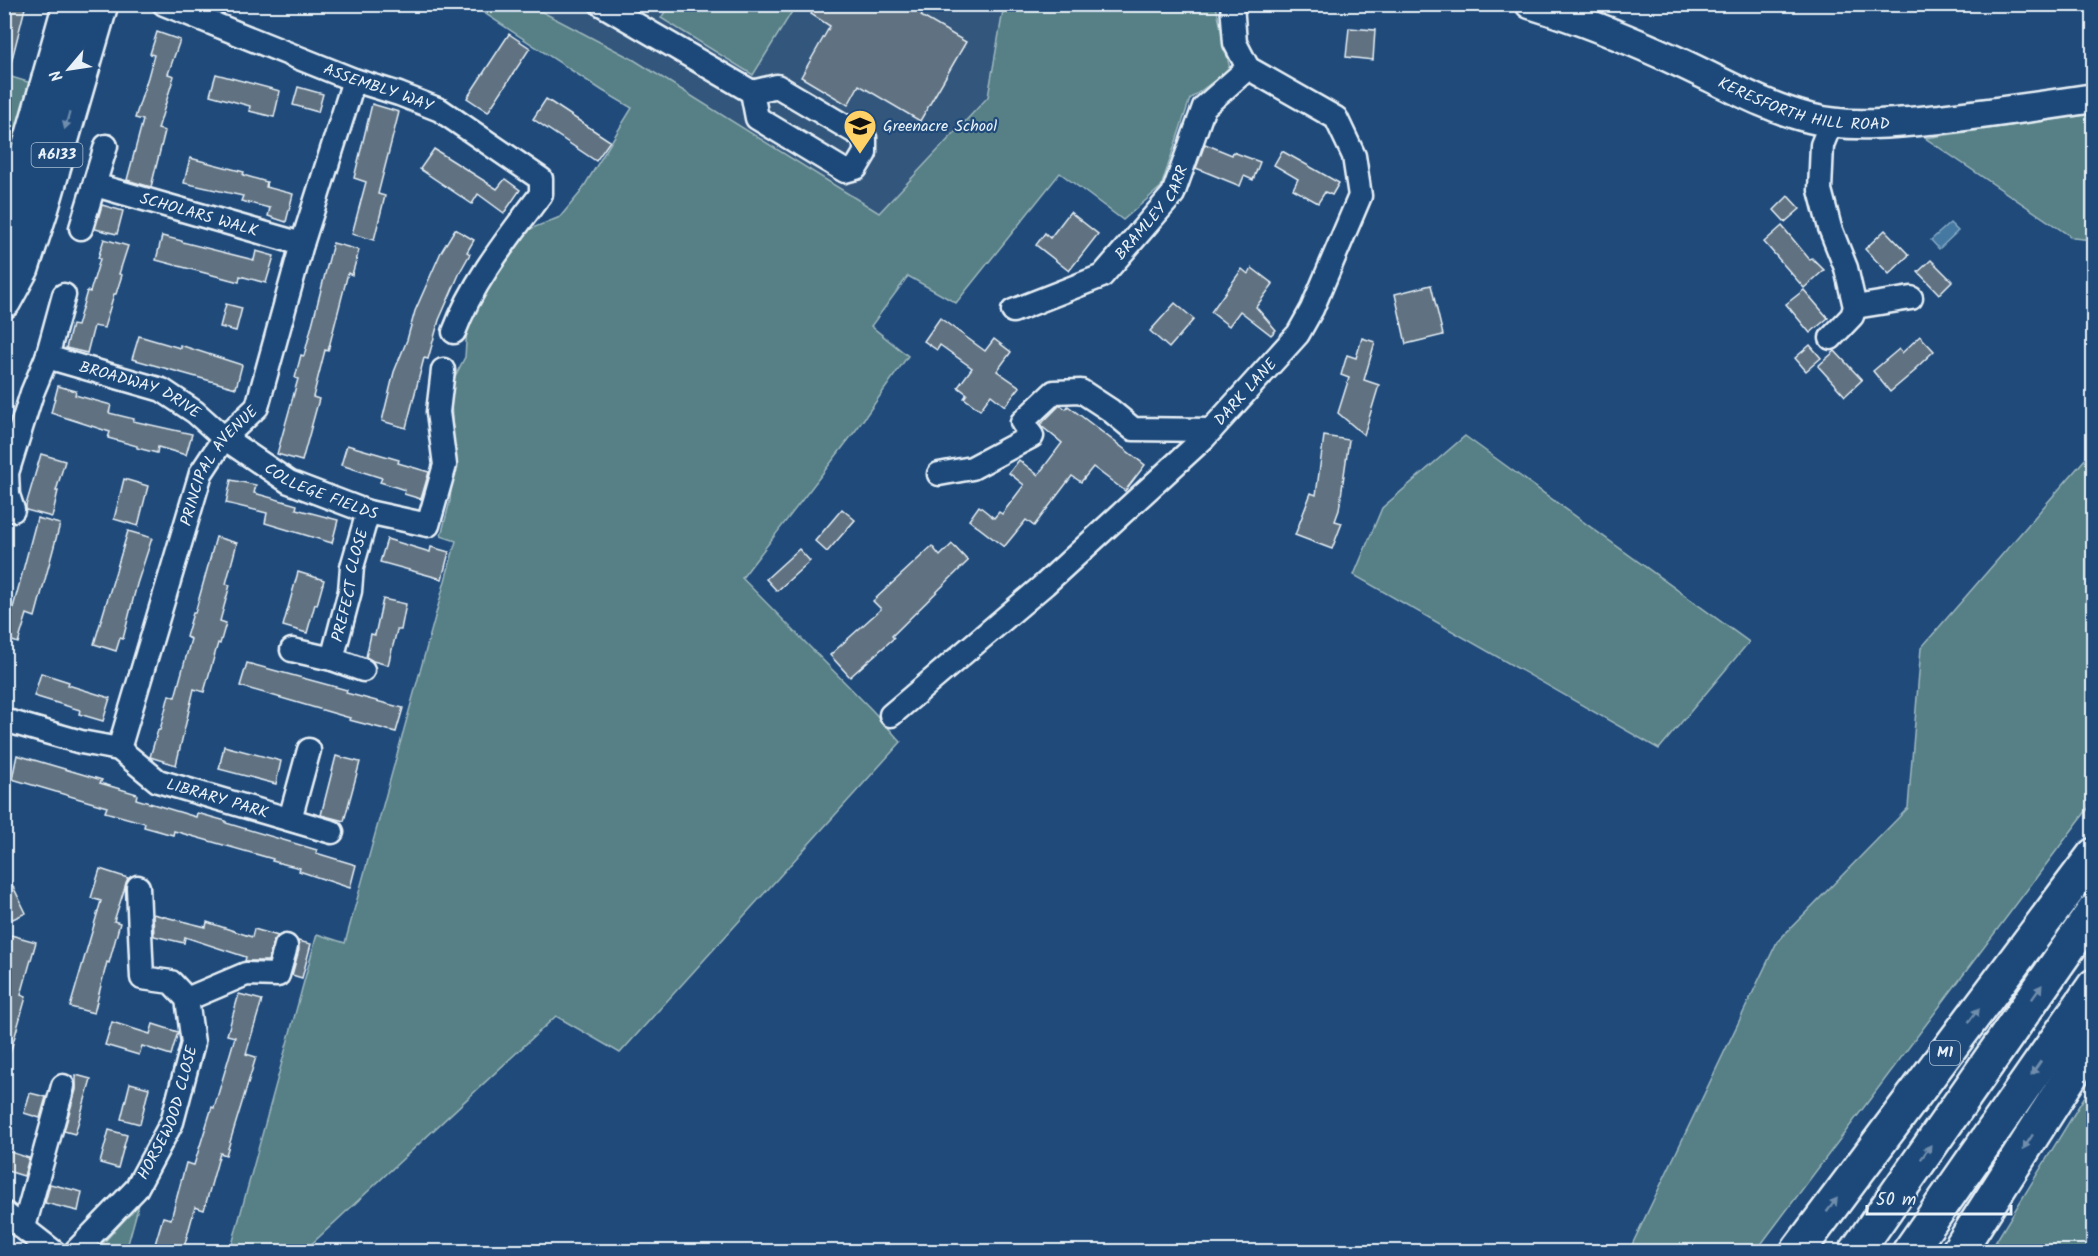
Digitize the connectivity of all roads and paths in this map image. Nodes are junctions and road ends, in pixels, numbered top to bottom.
1 (70, 4) edge
2 (101, 4) edge
3 (164, 4) edge
4 (602, 4) edge
5 (1232, 4) edge
6 (1530, 4) edge
7 (1248, 68) junction
8 (354, 80) junction
9 (752, 92) junction
10 (2094, 98) edge
11 (1831, 123) junction
12 (106, 146) dead end
13 (95, 184) junction
14 (81, 228) dead end
15 (4, 237) edge
16 (302, 244) junction
17 (64, 295) dead end
18 (1911, 298) dead end
19 (4, 301) edge
20 (1855, 307) junction
21 (1013, 311) dead end
22 (454, 332) dead end
23 (1831, 338) dead end
24 (47, 357) junction
25 (443, 370) dead end
26 (1211, 430) junction
27 (224, 438) junction
28 (939, 474) dead end
29 (13, 510) dead end
30 (368, 512) junction
31 (292, 650) dead end
32 (332, 659) junction
33 (363, 670) dead end
34 (891, 715) dead end
35 (4, 720) edge
36 (119, 749) junction
37 (309, 750) dead end
38 (290, 819) junction
39 (332, 832) dead end
40 (2094, 855) edge
41 (138, 887) dead end
42 (2094, 911) edge
43 (286, 946) dead end
44 (2094, 986) edge
45 (187, 999) junction
46 (2094, 1039) edge
47 (63, 1086) dead end
48 (4, 1212) edge
49 (24, 1227) junction
50 (54, 1251) edge
51 (75, 1251) edge
52 (1797, 1251) edge
53 (1856, 1251) edge
54 (1909, 1251) edge
55 (1958, 1251) edge

1 - 15 highway, A6133
2 -> 19 highway, A6133
3 - 8 street, ASSEMBLY WAY
4 - 9 street
5 - 7 street
6 - 11 main road, KERESFORTH HILL ROAD
7 - 21 street, BRAMLEY CARR
7 - 26 street, DARK LANE
8 - 16 street, PRINCIPAL AVENUE
8 - 22 street, ASSEMBLY WAY
9 - 9 street
10 - 11 main road, KERESFORTH HILL ROAD
11 - 20 street
12 - 13 street
13 - 14 street
13 - 16 street, SCHOLARS WALK
16 - 27 street, PRINCIPAL AVENUE
17 - 24 street
18 - 20 street
20 - 23 street
24 - 27 street, BROADWAY DRIVE
24 - 29 street
25 - 30 street, COLLEGE FIELDS
26 - 28 street
26 - 34 street, DARK LANE
27 - 30 street, COLLEGE FIELDS
27 - 36 street, PRINCIPAL AVENUE
30 - 32 street, PREFECT CLOSE
31 - 32 street, PREFECT CLOSE
32 - 33 street, PREFECT CLOSE
35 - 36 street
36 - 38 street, LIBRARY PARK
37 - 38 street, LIBRARY PARK
38 - 39 street, LIBRARY PARK
52 -> 40 highway, M1
41 - 45 street
53 -> 42 highway, M1
43 - 45 street
44 -> 54 highway
45 - 51 street, HORSEWOOD CLOSE
46 -> 55 highway
47 - 49 street
48 - 49 street
49 - 50 street

